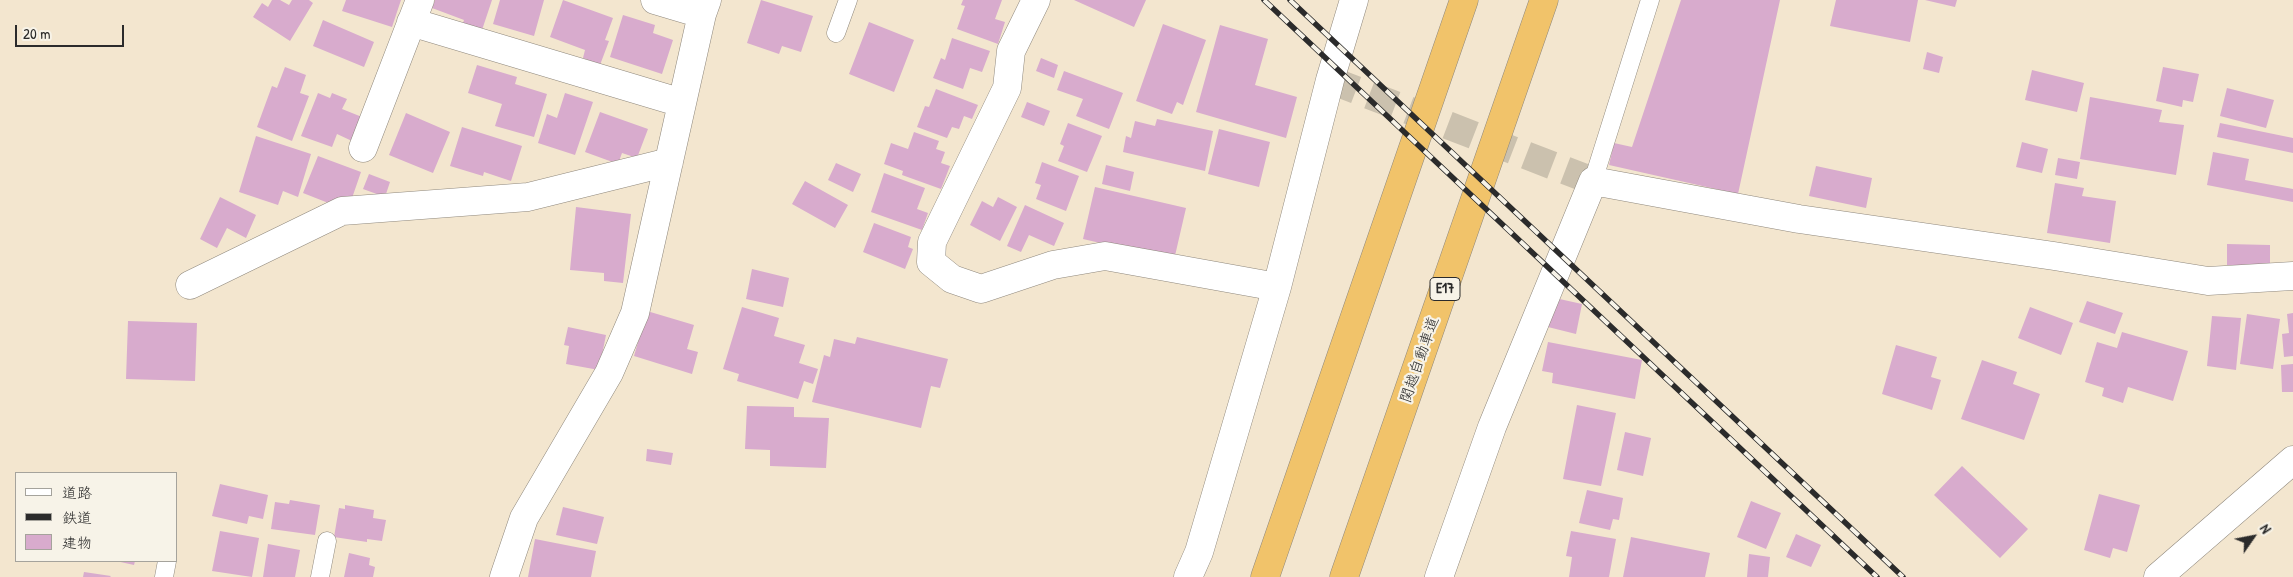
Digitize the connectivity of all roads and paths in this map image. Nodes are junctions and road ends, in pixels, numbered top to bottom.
1 (655, 0) edge
2 (848, 0) edge
3 (1036, 0) edge
4 (1354, 0) edge
5 (1464, 0) edge
6 (1544, 0) edge
7 (1650, 0) edge
8 (705, 7) edge
9 (416, 11) edge
10 (836, 33) dead end
11 (682, 103) junction
12 (363, 148) dead end
13 (669, 162) junction
14 (1593, 181) junction
15 (2293, 276) edge
16 (190, 285) dead end
17 (1276, 287) junction
18 (2293, 460) edge
19 (327, 542) dead end
20 (167, 562) edge
21 (164, 577) edge
22 (320, 577) edge
23 (504, 577) edge
24 (1188, 577) edge
25 (1265, 577) edge
26 (1344, 577) edge
27 (1439, 577) edge
28 (2158, 577) edge

1 - 8 street
2 - 10 lane
3 - 17 street
4 - 17 street
5 - 25 highway
6 - 26 highway, 関越自動車道 / E17
7 - 14 lane
8 - 11 street
9 - 11 street
9 - 12 street
11 - 13 street
13 - 16 street
13 - 23 street
14 - 15 street
14 - 27 street
17 - 24 street
18 - 28 street
19 - 22 lane
20 - 21 lane

